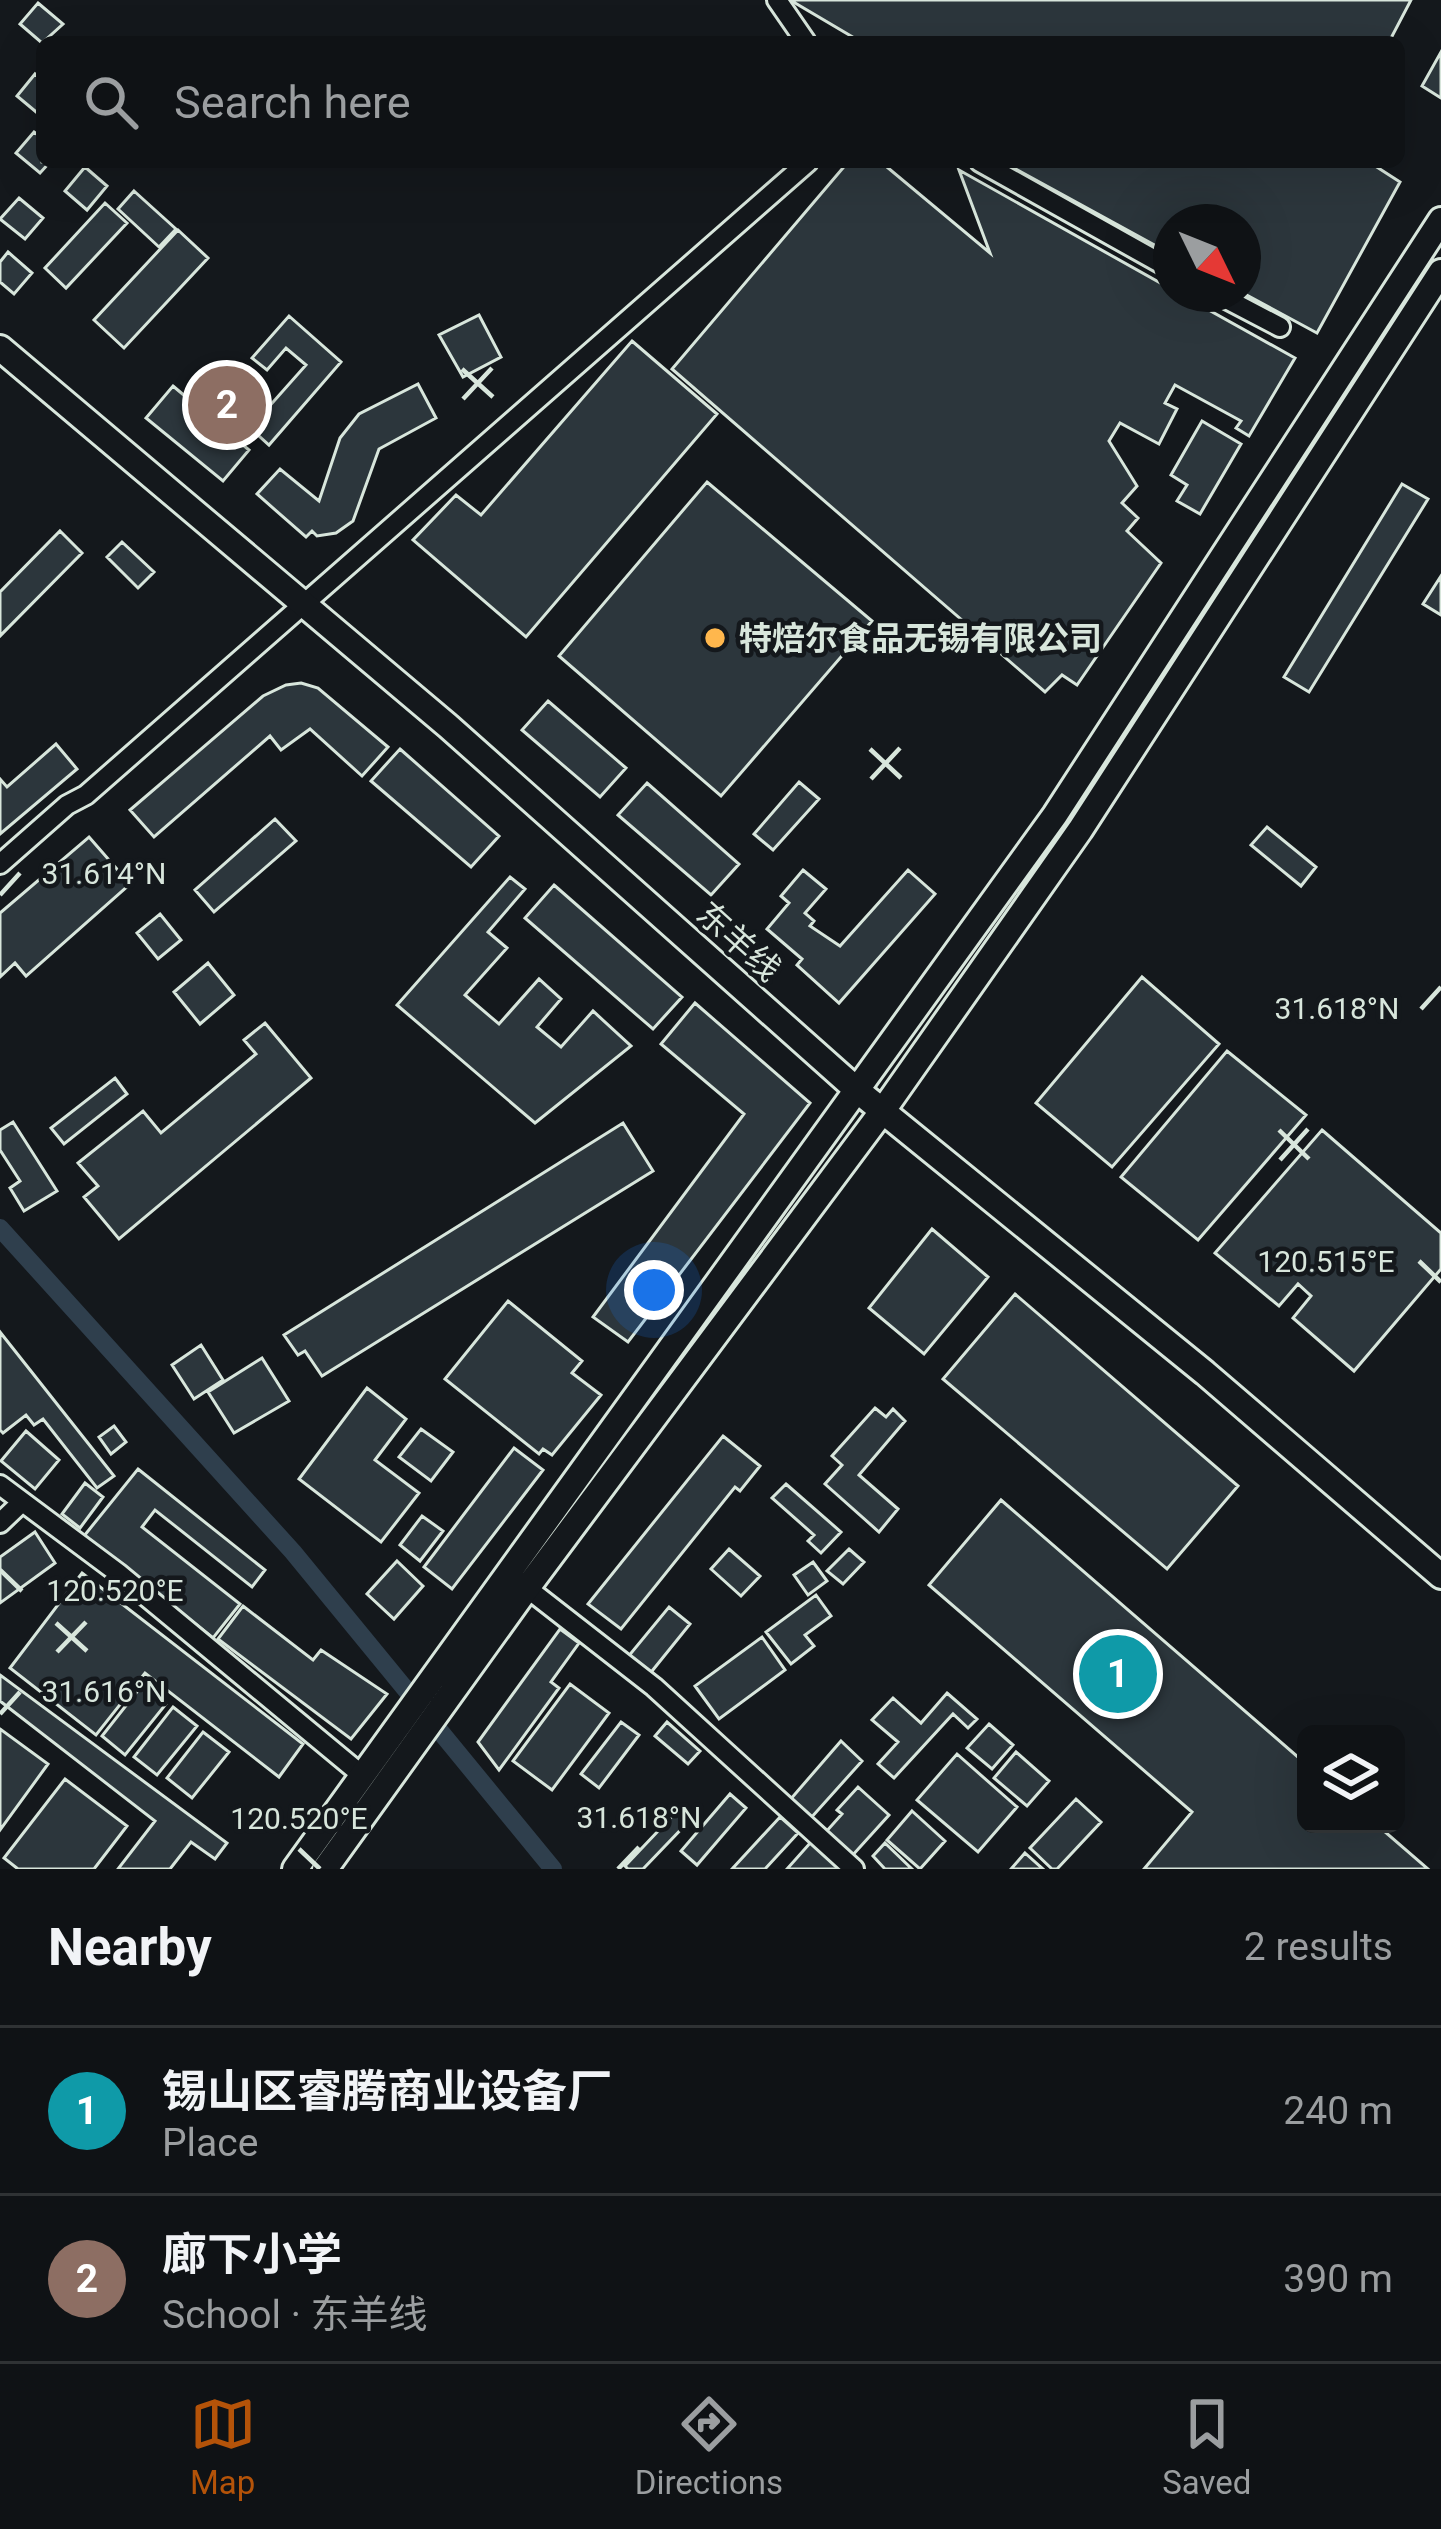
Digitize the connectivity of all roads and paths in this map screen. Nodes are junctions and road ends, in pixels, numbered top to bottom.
1 (777, 0) edge
2 (802, 36) edge
3 (801, 168) edge
4 (991, 168) edge
5 (1441, 220) edge
6 (1153, 259) edge
7 (1441, 272) edge
8 (1251, 312) edge
9 (1280, 327) dead end
10 (0, 348) edge
11 (305, 604) junction
12 (0, 863) edge
13 (858, 1091) junction
14 (884, 1109) junction
15 (0, 1485) edge
16 (22, 1502) junction
17 (0, 1522) edge
18 (1441, 1576) edge
19 (527, 1588) junction
20 (363, 1776) junction
21 (295, 1869) edge
22 (325, 1869) edge
23 (854, 1869) edge

1 - 2 street
3 - 11 street
4 - 6 street
5 - 13 main road
7 - 14 main road
8 - 9 street
10 - 11 main road, 东羊线
11 - 12 street
11 - 13 main road, 东羊线
13 - 14 main road, 东羊线
13 - 20 main road
14 - 18 main road, 东羊线
14 - 19 main road
15 - 16 street
16 - 17 street
16 - 20 street
19 - 22 main road
19 - 23 street
20 - 21 main road

